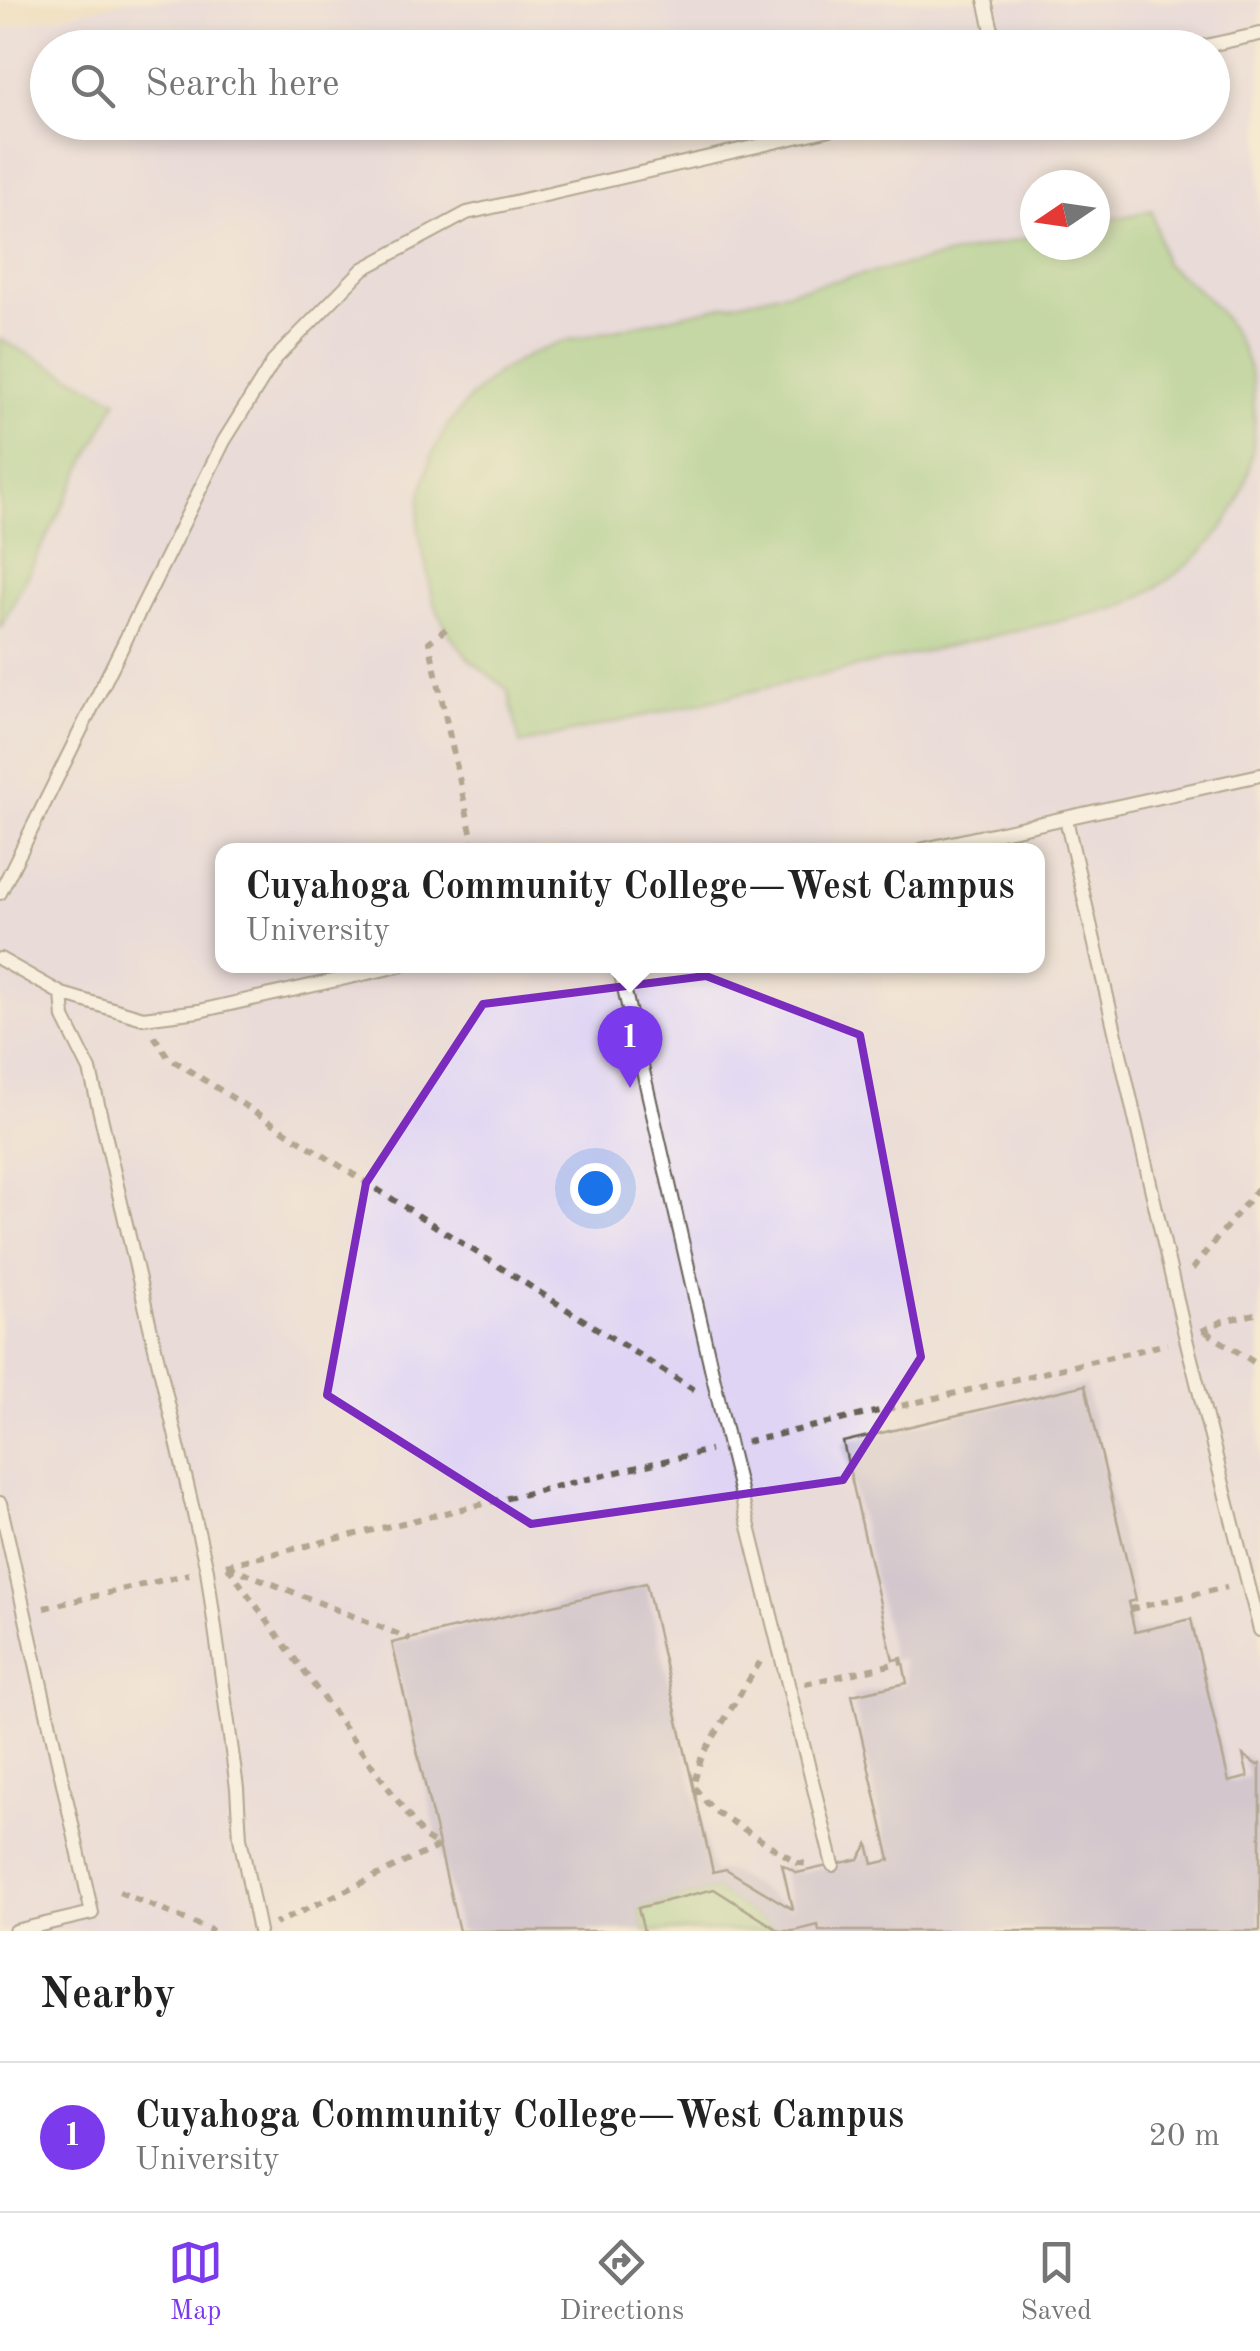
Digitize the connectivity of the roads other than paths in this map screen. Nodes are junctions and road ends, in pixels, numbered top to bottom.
1 (986, 0) edge
2 (992, 30) edge
3 (1260, 34) edge
4 (1230, 41) edge
5 (783, 140) edge
6 (1260, 775) edge
7 (1066, 818) junction
8 (952, 843) edge
9 (0, 892) edge
10 (0, 959) edge
11 (369, 973) edge
12 (621, 973) edge
13 (62, 994) junction
14 (0, 1502) edge
15 (1260, 1630) edge
16 (833, 1865) road end
17 (15, 1931) edge
18 (260, 1931) edge

1 - 2 lane
3 - 4 lane
5 - 9 lane
6 - 7 lane
7 - 8 lane
7 - 15 lane
10 - 13 lane
11 - 13 lane
12 - 16 lane
13 - 18 lane
14 - 17 lane

